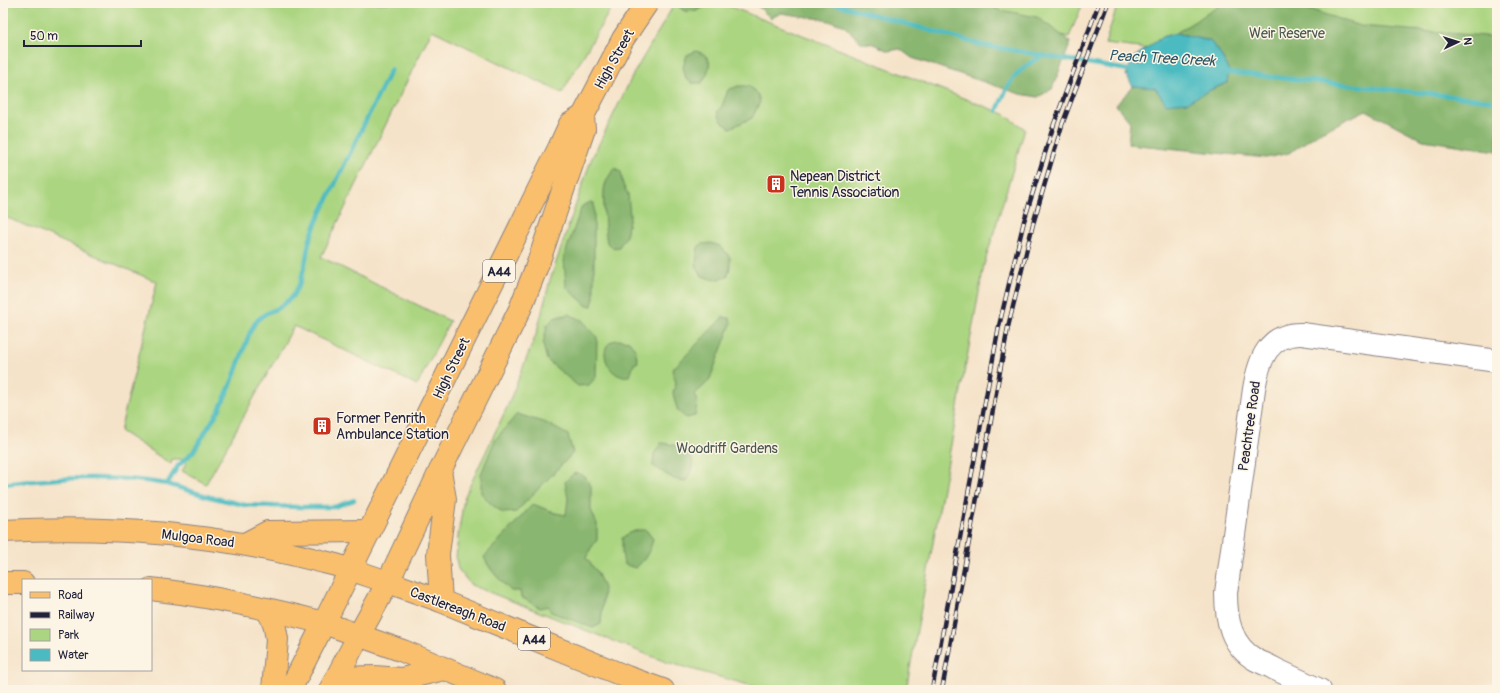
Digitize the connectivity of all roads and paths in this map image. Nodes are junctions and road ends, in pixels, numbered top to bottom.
1 (647, 3) edge
2 (583, 116) junction
3 (1497, 361) edge
4 (440, 471) junction
5 (3, 531) edge
6 (370, 531) junction
7 (245, 544) junction
8 (351, 570) junction
9 (388, 582) junction
10 (3, 583) edge
11 (22, 583) edge
12 (152, 589) edge
13 (441, 602) junction
14 (267, 609) junction
15 (324, 623) junction
16 (359, 635) junction
17 (444, 669) junction
18 (334, 684) edge
19 (273, 690) edge
20 (290, 690) edge
21 (495, 690) edge
22 (663, 690) edge
23 (1320, 690) edge

1 - 2 main road, High Street / A44
2 - 4 main road, High Street / A44
2 - 6 main road, High Street / A44
3 - 23 street, Peachtree Road
4 - 9 main road, High Street / A44
4 - 13 main road
5 - 7 main road, Mulgoa Road
6 - 7 main road
6 - 8 main road, High Street / A44
7 - 8 main road, Mulgoa Road
8 - 9 main road, Mulgoa Road / A44
8 - 15 main road, High Street / A44
9 - 13 main road, Castlereagh Road / A44
9 - 16 main road, High Street
10 - 11 main road
12 - 14 main road
13 - 22 main road, Castlereagh Road / A44
14 - 15 main road
14 - 19 main road
15 - 16 main road
15 - 20 main road, High Street
16 - 17 main road
16 - 18 main road, High Street
17 - 18 main road
17 - 21 main road

